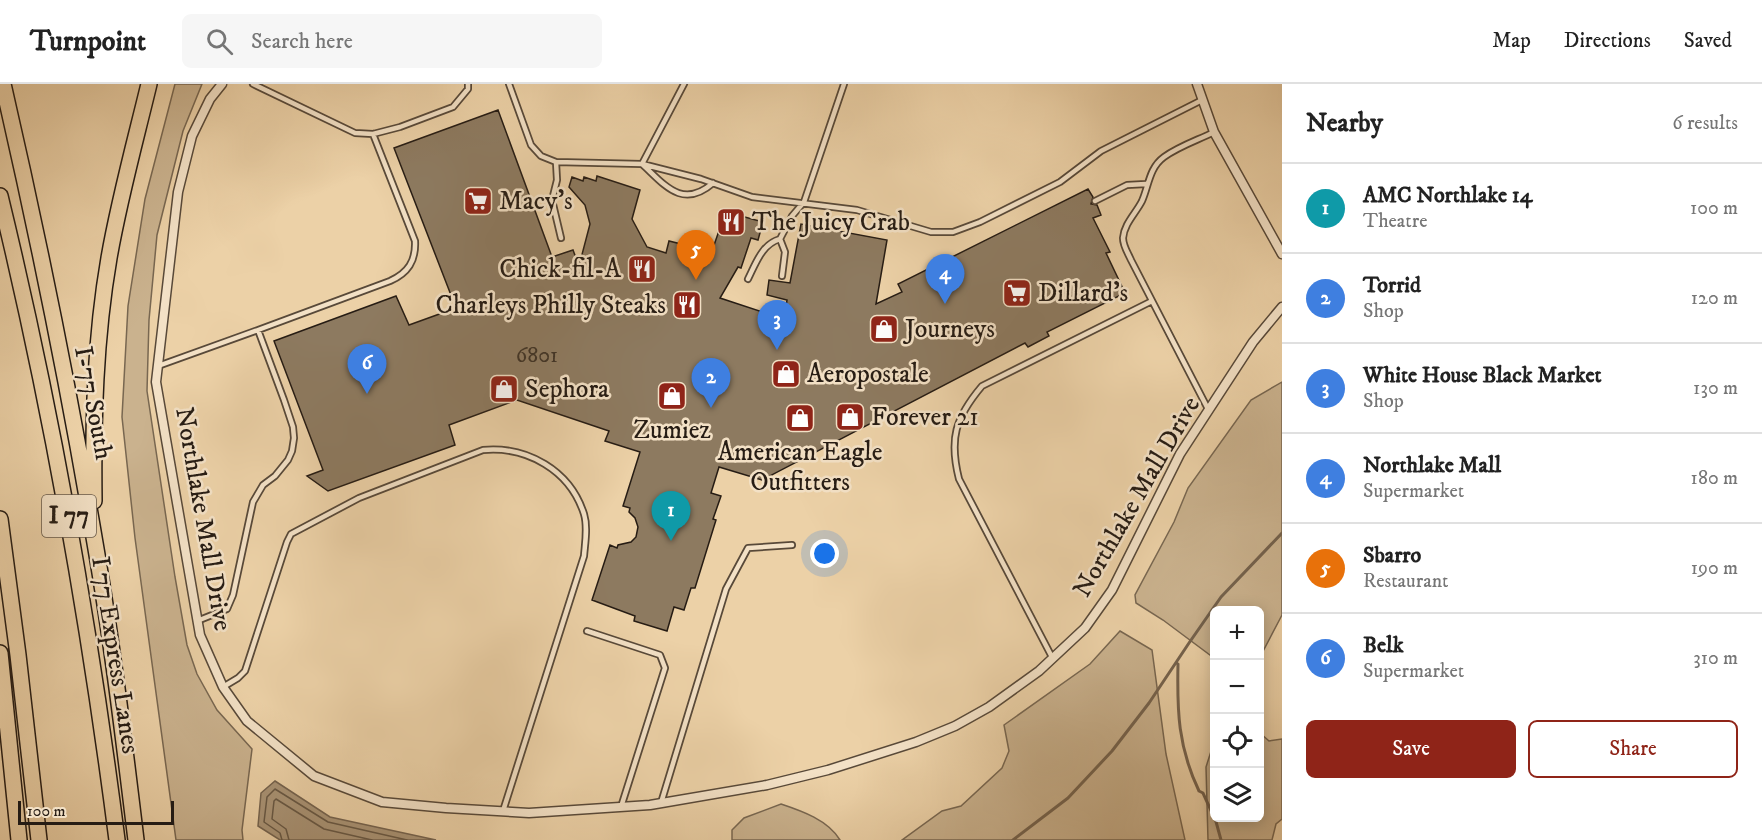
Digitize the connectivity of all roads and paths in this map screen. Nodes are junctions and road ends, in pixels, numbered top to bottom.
1 (3, 84) edge
2 (149, 84) edge
3 (222, 84) edge
4 (253, 84) edge
5 (468, 84) edge
6 (509, 84) edge
7 (684, 84) edge
8 (844, 84) edge
9 (1197, 84) edge
10 (1202, 100) junction
11 (1214, 132) junction
12 (373, 134) junction
13 (556, 162) junction
14 (642, 164) junction
15 (713, 183) junction
16 (1146, 184) junction
17 (0, 196) edge
18 (1095, 201) dead end
19 (804, 202) junction
20 (561, 238) dead end
21 (780, 239) junction
22 (1282, 254) edge
23 (782, 276) dead end
24 (748, 279) dead end
25 (1152, 301) junction
26 (1282, 307) edge
27 (258, 330) junction
28 (158, 366) junction
29 (1209, 411) junction
30 (0, 519) edge
31 (95, 543) junction
32 (792, 545) dead end
33 (197, 621) junction
34 (587, 631) dead end
35 (0, 652) edge
36 (1053, 659) junction
37 (223, 687) junction
38 (0, 711) edge
39 (12, 770) junction
40 (661, 803) junction
41 (621, 807) junction
42 (502, 812) junction
43 (20, 840) edge
44 (39, 840) edge
45 (117, 840) edge
46 (136, 840) edge

1 - 31 highway, I-77 South / I 77
2 - 31 highway
3 - 28 street, Northlake Mall Drive
4 - 12 lane
5 - 12 lane
6 - 13 lane
7 - 14 lane
8 - 19 lane
9 - 10 street
10 - 11 street
10 - 19 lane
11 - 16 lane
11 - 22 street
12 - 27 lane
13 - 14 lane
13 - 20 lane
14 - 15 lane
14 - 15 lane
15 - 19 lane
16 - 18 lane
16 - 25 lane
17 - 45 highway, I 77 Express Lanes / I 77
19 - 21 lane
21 - 23 lane
21 - 24 lane
25 - 29 lane
25 - 36 lane
26 - 29 street, Northlake Mall Drive
27 - 28 lane
27 - 33 lane
28 - 33 street, Northlake Mall Drive
29 - 36 street, Northlake Mall Drive
30 - 44 highway
31 - 46 highway, I-77 South / I 77
32 - 40 lane
33 - 37 street, Northlake Mall Drive
34 - 41 lane
35 - 39 highway
36 - 40 street, Northlake Mall Drive
37 - 42 street, Northlake Mall Drive
37 - 42 lane
38 - 39 highway
39 - 43 highway
40 - 41 street, Northlake Mall Drive
41 - 42 street, Northlake Mall Drive

